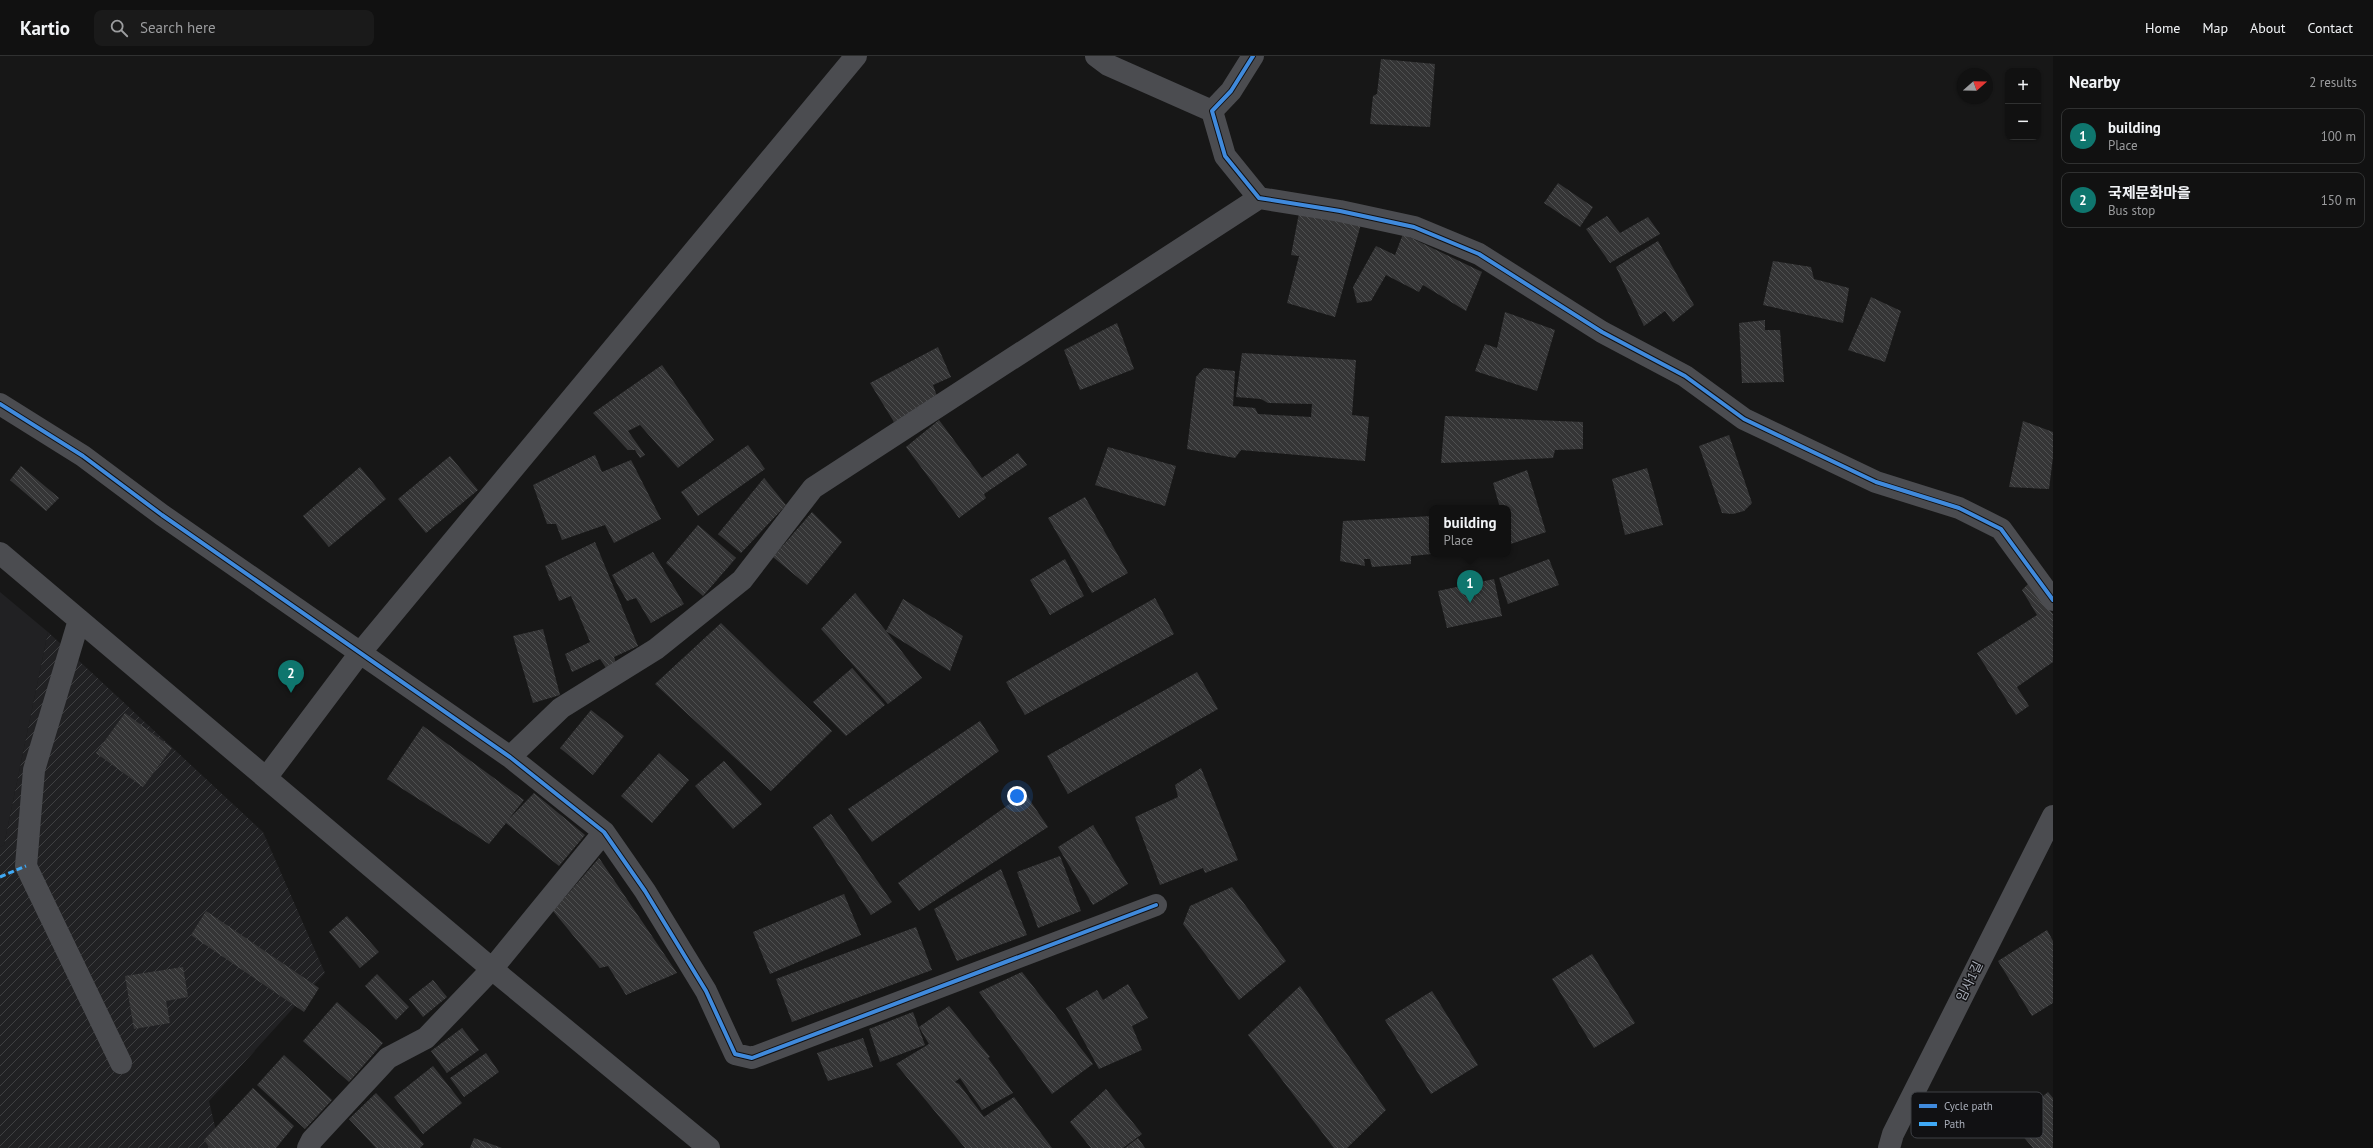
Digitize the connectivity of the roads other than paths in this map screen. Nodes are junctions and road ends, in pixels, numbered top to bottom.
1 (856, 56) edge
2 (1096, 56) edge
3 (1253, 56) edge
4 (1212, 111) junction
5 (1259, 198) junction
6 (0, 404) edge
7 (0, 553) edge
8 (2053, 600) edge
9 (79, 620) junction
10 (360, 653) junction
11 (510, 757) junction
12 (266, 778) junction
13 (2053, 816) edge
14 (604, 832) junction
15 (1156, 905) dead end
16 (492, 969) junction
17 (121, 1063) dead end
18 (1913, 1092) edge
19 (1911, 1096) edge
20 (308, 1148) edge
21 (709, 1148) edge
22 (1889, 1148) edge

1 - 10 street
2 - 4 street
3 - 4 street
4 - 5 street
5 - 8 street
5 - 11 street
6 - 10 street
7 - 9 street
9 - 12 street
9 - 17 street
10 - 11 street
10 - 12 street
11 - 14 street
12 - 16 street
13 - 18 street, 임사1길
14 - 15 street
14 - 16 street
16 - 20 street
16 - 21 street
19 - 22 street, 임사1길

